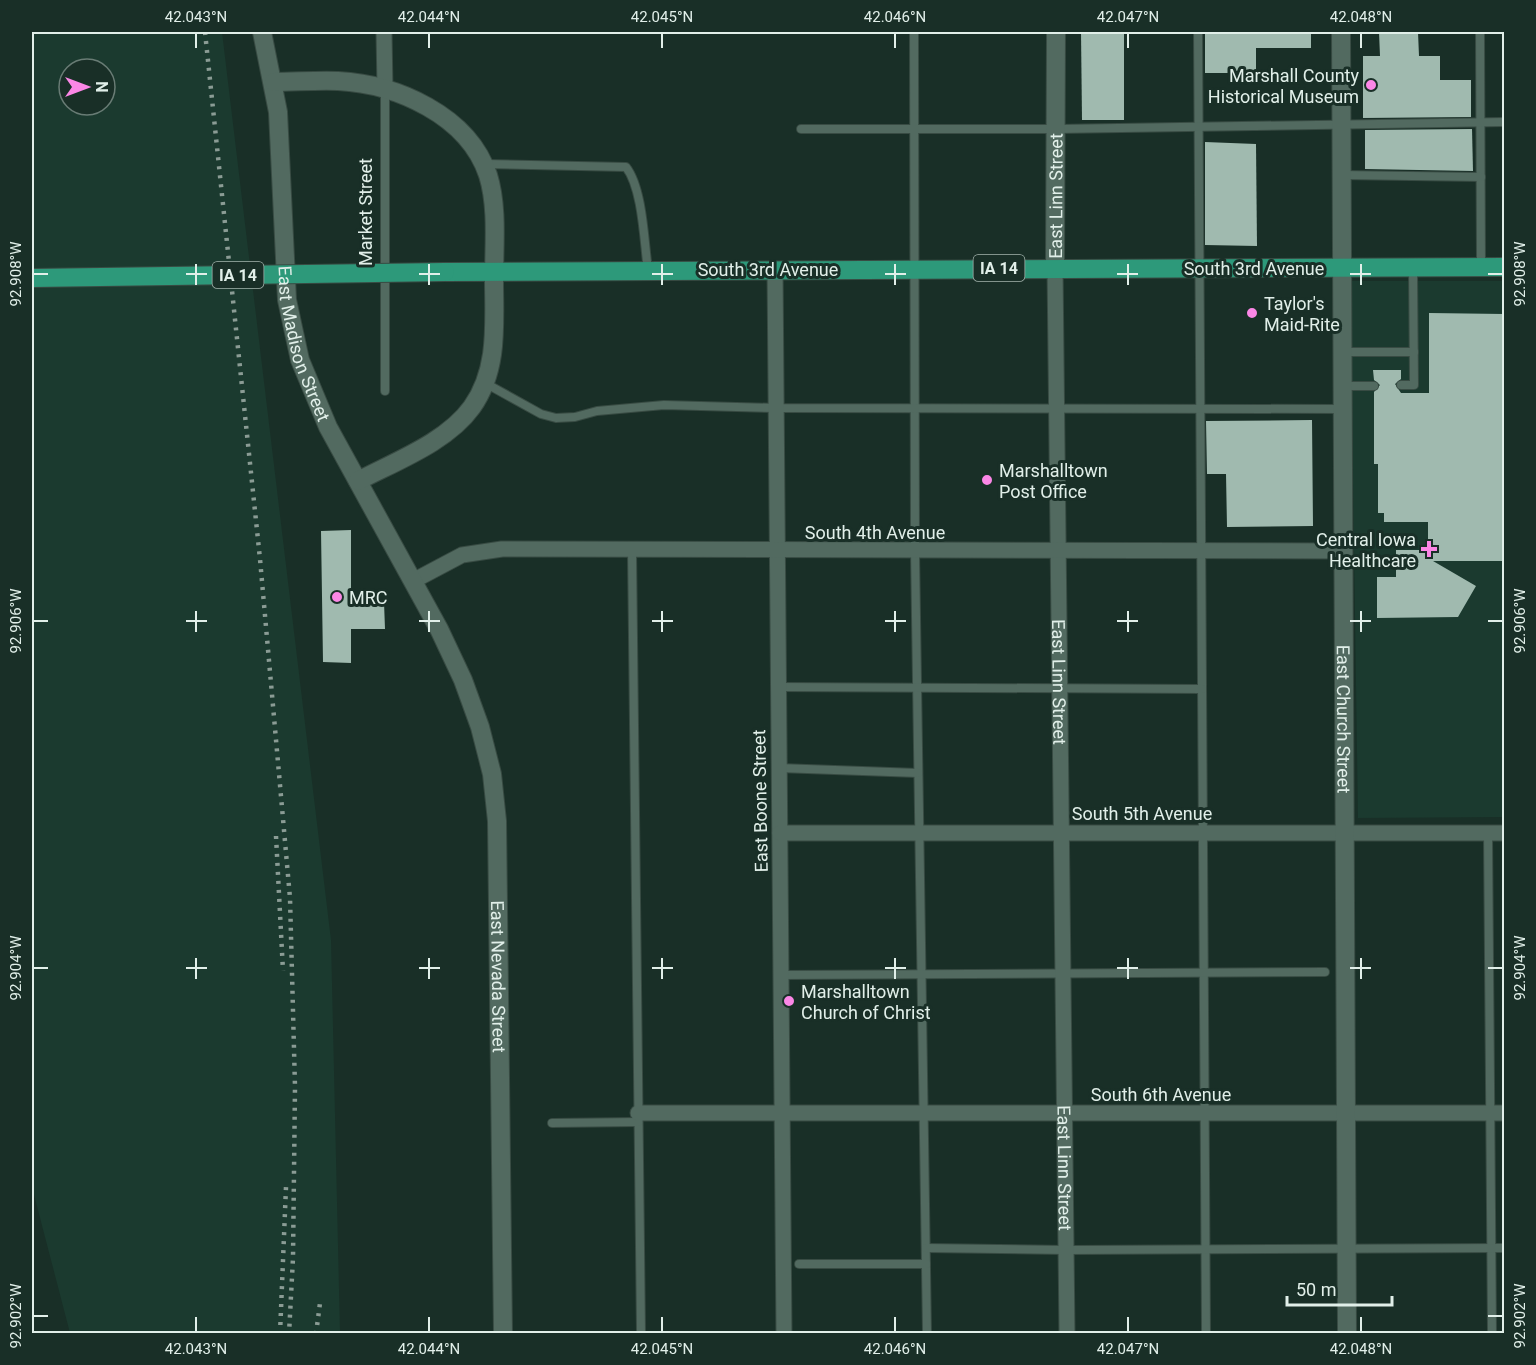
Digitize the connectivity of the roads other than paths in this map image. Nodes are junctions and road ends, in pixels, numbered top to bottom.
1 (262, 32) edge
2 (384, 32) edge
3 (914, 32) edge
4 (1056, 32) edge
5 (1198, 32) edge
6 (1341, 32) edge
7 (1480, 32) edge
8 (274, 82) junction
9 (384, 89) junction
10 (1480, 122) junction
11 (1504, 122) edge
12 (1341, 124) junction
13 (1199, 127) junction
14 (801, 129) dead end
15 (913, 129) junction
16 (1056, 129) junction
17 (483, 164) junction
18 (1341, 175) junction
19 (1481, 177) junction
20 (1341, 267) junction
21 (1413, 267) junction
22 (1481, 267) junction
23 (1504, 267) edge
24 (915, 268) junction
25 (1055, 268) junction
26 (1200, 268) junction
27 (775, 269) junction
28 (648, 270) junction
29 (494, 272) junction
30 (32, 278) edge
31 (1342, 352) junction
32 (1414, 352) junction
33 (485, 383) junction
34 (1401, 385) dead end
35 (1342, 386) junction
36 (1374, 386) dead end
37 (386, 392) dead end
38 (776, 408) junction
39 (915, 408) junction
40 (1057, 408) junction
41 (1201, 409) junction
42 (1342, 409) junction
43 (358, 481) junction
44 (632, 550) junction
45 (777, 551) junction
46 (915, 551) junction
47 (1059, 551) junction
48 (1202, 551) junction
49 (1343, 551) junction
50 (413, 580) junction
51 (440, 629) joint
52 (778, 687) junction
53 (917, 688) junction
54 (1060, 689) junction
55 (1202, 689) junction
56 (779, 768) junction
57 (918, 773) junction
58 (1488, 832) junction
59 (1504, 832) edge
60 (780, 833) junction
61 (919, 833) junction
62 (1062, 833) junction
63 (1203, 833) junction
64 (1345, 833) junction
65 (1325, 972) dead end
66 (1204, 973) junction
67 (921, 974) junction
68 (1063, 974) junction
69 (780, 975) junction
70 (782, 1112) junction
71 (924, 1113) junction
72 (1346, 1113) junction
73 (1497, 1113) edge
74 (1065, 1114) junction
75 (1205, 1114) junction
76 (638, 1118) junction
77 (552, 1123) dead end
78 (926, 1248) junction
79 (1491, 1248) junction
80 (1504, 1248) edge
81 (1206, 1249) junction
82 (1347, 1249) junction
83 (1066, 1250) junction
84 (799, 1264) dead end
85 (926, 1264) junction
86 (503, 1334) edge
87 (641, 1334) edge
88 (784, 1334) edge
89 (927, 1334) edge
90 (1067, 1334) edge
91 (1206, 1334) edge
92 (1347, 1334) edge
93 (1492, 1334) edge

1 - 8 main road, East Madison Street
2 - 9 street, Market Street
3 - 15 lane
4 - 16 main road, East Linn Street
5 - 13 lane
6 - 12 main road, East Church Street
7 - 10 lane
8 - 9 main road
8 - 43 main road, East Madison Street
9 - 17 main road
9 - 37 lane, Market Street
10 - 11 lane
10 - 12 lane
10 - 19 lane
12 - 13 lane
12 - 18 main road, East Church Street
13 - 16 lane
13 - 26 lane
14 - 15 lane
15 - 16 lane
15 - 24 lane
16 - 25 main road, East Linn Street
17 - 28 lane
17 - 29 main road
18 - 19 lane
18 - 20 main road, East Church Street
19 - 22 lane
20 - 21 main road, South 3rd Avenue / IA 14
20 - 26 main road, South 3rd Avenue / IA 14
20 - 31 main road, East Church Street
21 - 22 main road, South 3rd Avenue / IA 14
21 - 32 lane
22 - 23 main road, South 3rd Avenue / IA 14
24 - 25 main road, South 3rd Avenue / IA 14
24 - 27 main road, South 3rd Avenue / IA 14
24 - 39 lane
25 - 26 main road, South 3rd Avenue / IA 14
25 - 40 street, East Linn Street
26 - 41 lane
27 - 28 main road, South 3rd Avenue / IA 14
27 - 38 street, East Boone Street
28 - 29 main road, South 3rd Avenue / IA 14
29 - 30 main road, South 3rd Avenue / IA 14, bridge
29 - 33 main road
31 - 32 lane
31 - 35 main road, East Church Street
32 - 34 lane
33 - 38 lane
33 - 43 main road
35 - 36 lane
35 - 42 main road, East Church Street
38 - 39 lane
38 - 45 street, East Boone Street
39 - 40 lane
39 - 46 lane
40 - 41 lane
40 - 47 street, East Linn Street
41 - 42 lane
41 - 48 lane
42 - 49 main road, East Church Street
43 - 50 main road, East Madison Street
44 - 45 street, South 4th Avenue
44 - 50 street, South 4th Avenue
44 - 76 lane
45 - 46 street, South 4th Avenue
45 - 52 street, East Boone Street
46 - 47 street, South 4th Avenue
46 - 53 lane
47 - 48 street, South 4th Avenue
47 - 54 street, East Linn Street
48 - 49 street, South 4th Avenue
48 - 55 lane
49 - 64 main road, East Church Street
50 - 51 main road, East Madison Street
51 - 86 main road, East Nevada Street
52 - 53 lane
52 - 56 street, East Boone Street
53 - 54 lane
53 - 57 lane
54 - 55 lane
54 - 62 street, East Linn Street
55 - 63 lane
56 - 57 lane
56 - 60 street, East Boone Street
57 - 61 lane
58 - 59 street, South 5th Avenue
58 - 64 street, South 5th Avenue
58 - 73 lane
60 - 61 street, South 5th Avenue
60 - 69 street, East Boone Street
61 - 62 street, South 5th Avenue
61 - 67 lane
62 - 63 street, South 5th Avenue
62 - 68 street, East Linn Street
63 - 64 street, South 5th Avenue
63 - 66 lane
64 - 72 main road, East Church Street
65 - 66 lane
66 - 68 lane
66 - 75 lane
67 - 68 lane
67 - 69 lane
67 - 71 lane
68 - 74 street, East Linn Street
69 - 70 street, East Boone Street
70 - 71 street, South 6th Avenue
70 - 76 street, South 6th Avenue
70 - 88 street, East Boone Street
71 - 74 street, South 6th Avenue
71 - 78 lane
72 - 73 street, South 6th Avenue
72 - 75 street, South 6th Avenue
72 - 82 main road, East Church Street
73 - 79 lane
74 - 75 street, South 6th Avenue
74 - 83 street, East Linn Street
75 - 81 lane
76 - 77 lane
76 - 87 lane
78 - 83 lane
78 - 85 lane
79 - 80 lane
79 - 82 lane
79 - 93 lane
81 - 82 lane
81 - 83 lane
81 - 91 lane
82 - 92 main road, East Church Street
83 - 90 street, East Linn Street
84 - 85 lane
85 - 89 lane

